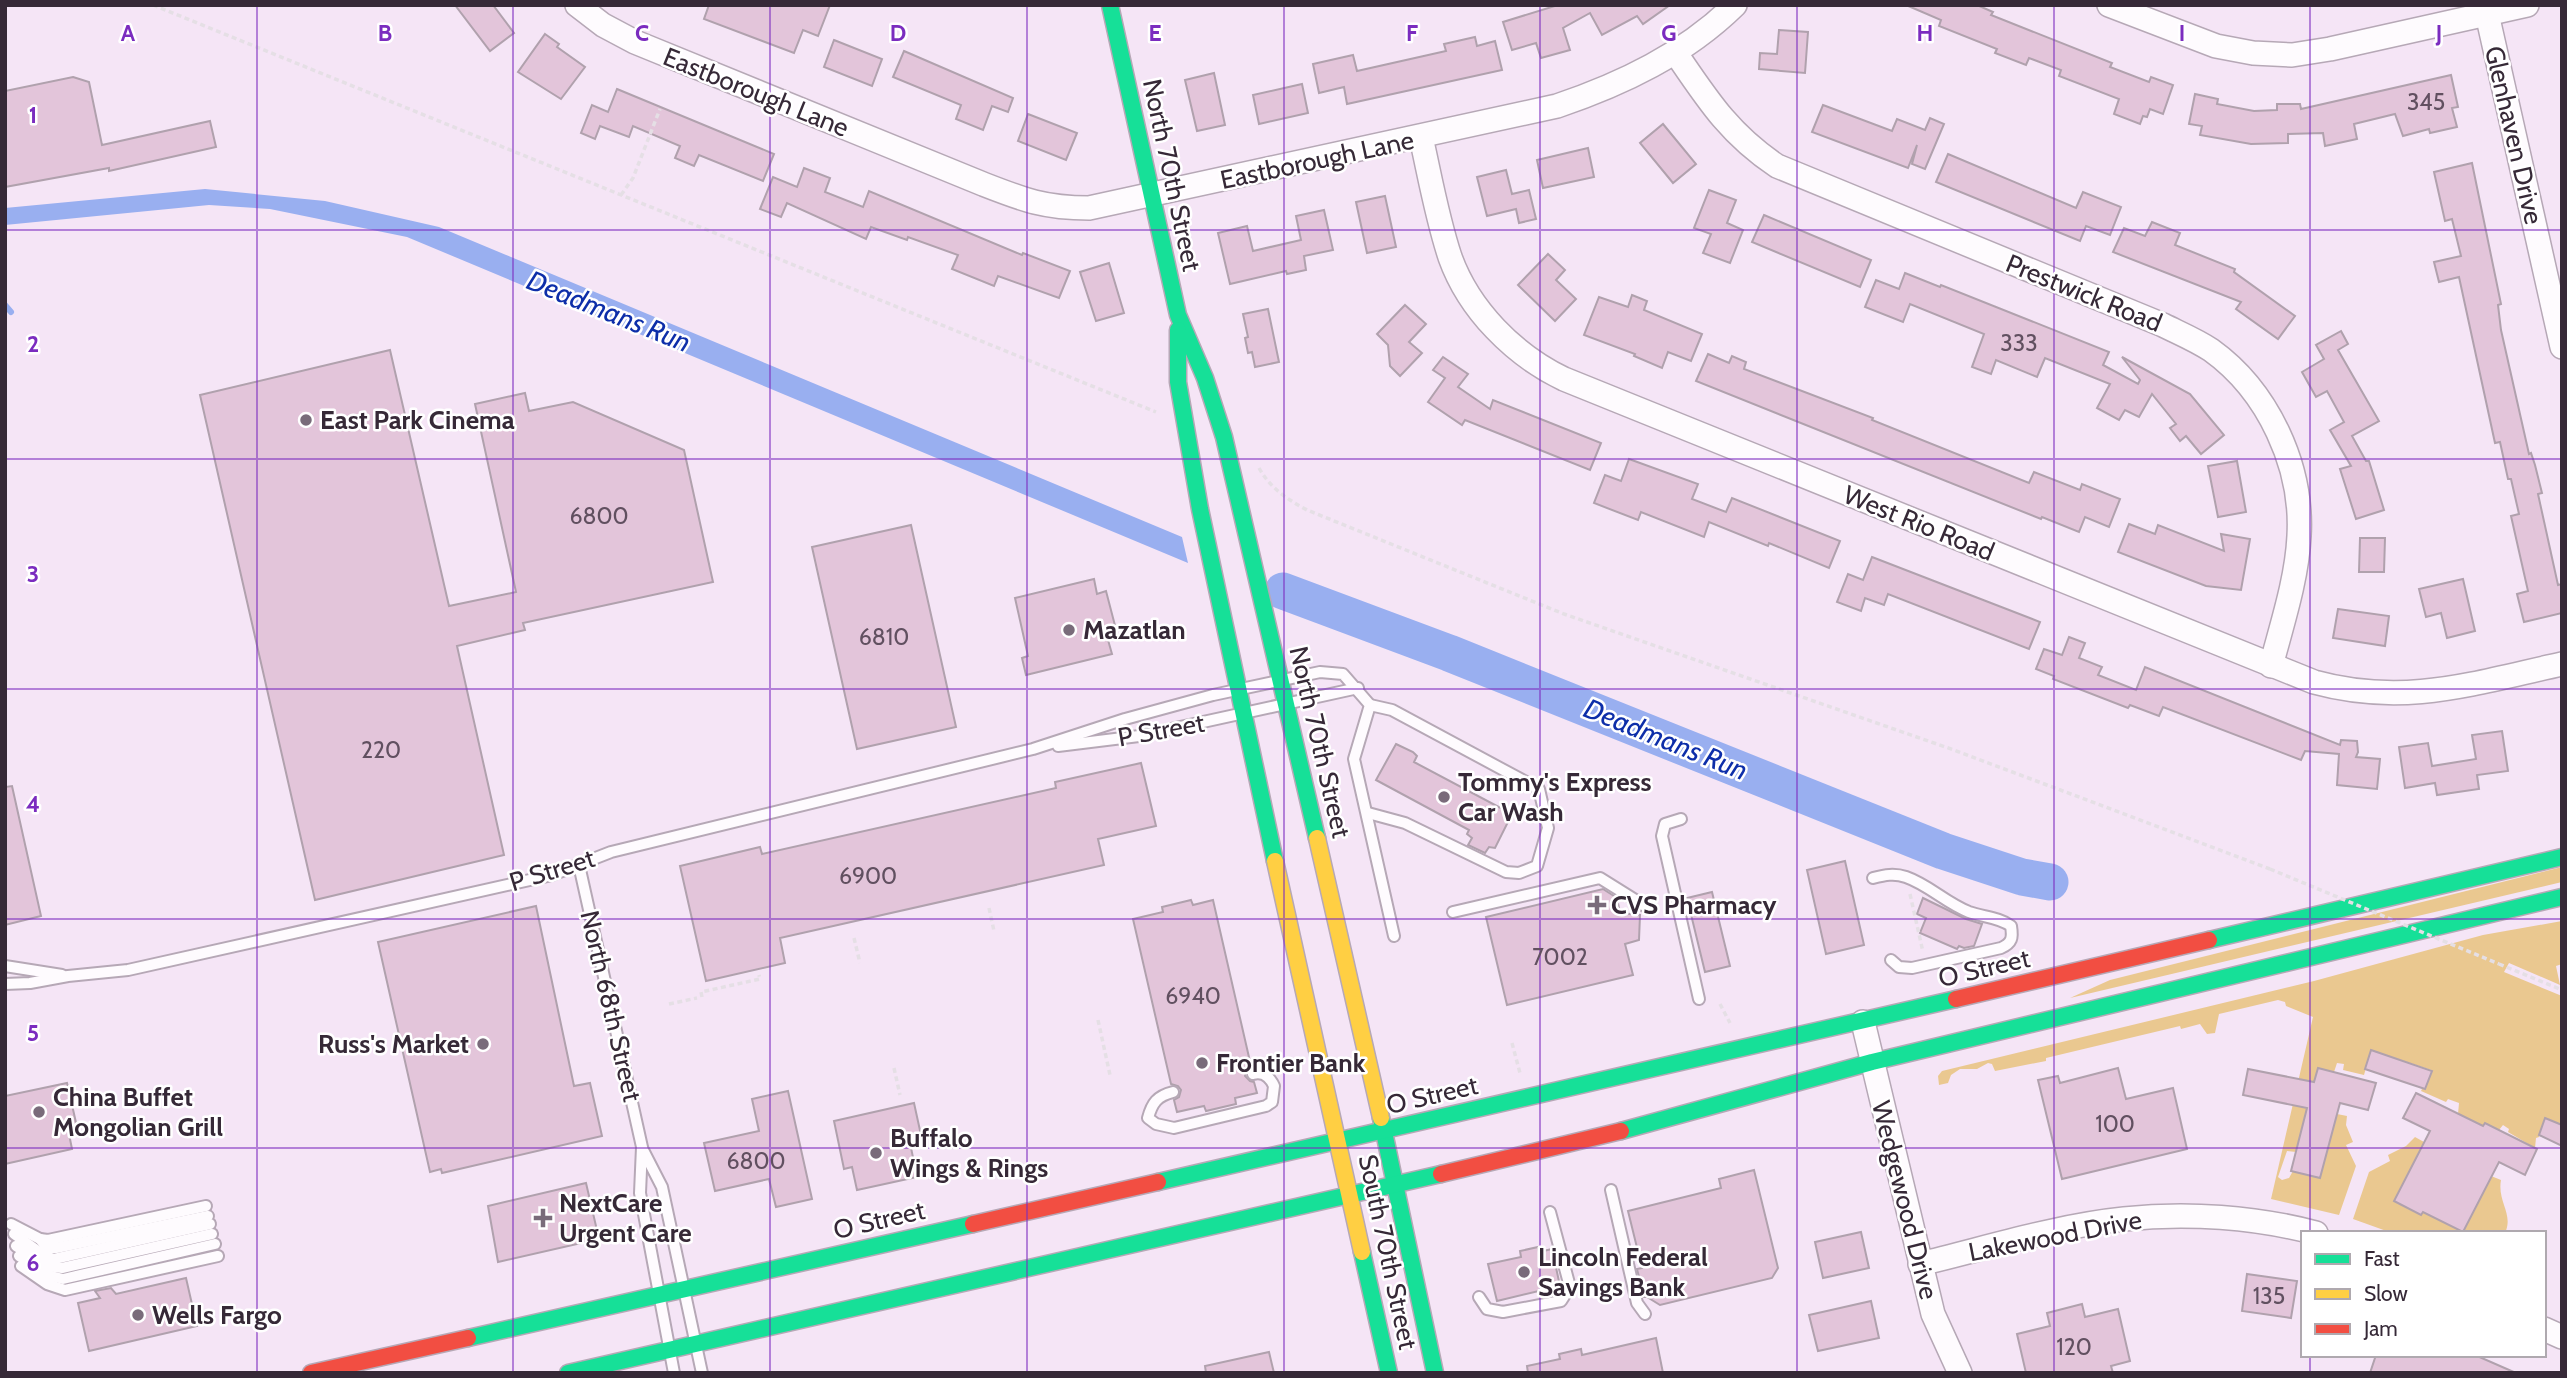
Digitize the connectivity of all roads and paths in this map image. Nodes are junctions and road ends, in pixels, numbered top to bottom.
1 (153, 5) edge
2 (577, 5) edge
3 (1110, 5) edge
4 (1735, 5) edge
5 (2109, 5) edge
6 (2527, 5) edge
7 (2486, 10) edge
8 (2143, 11) edge
9 (1675, 52) junction
10 (660, 109) dead end
11 (1421, 137) junction
12 (621, 195) junction
13 (1152, 196) junction
14 (1178, 314) junction
15 (2562, 347) edge
16 (1157, 412) dead end
17 (1254, 459) dead end
18 (2562, 664) edge
19 (2271, 666) junction
20 (1281, 680) junction
21 (1358, 688) junction
22 (1238, 689) junction
23 (1287, 705) junction
24 (1370, 705) junction
25 (1243, 715) junction
26 (1033, 749) junction
27 (1368, 813) junction
28 (1681, 819) dead end
29 (2562, 857) edge
30 (579, 865) junction
31 (1873, 878) dead end
32 (1908, 885) dead end
33 (2562, 897) edge
34 (989, 908) dead end
35 (1648, 908) dead end
36 (1453, 912) dead end
37 (994, 931) dead end
38 (1394, 936) dead end
39 (854, 938) dead end
40 (1891, 961) dead end
41 (1925, 961) dead end
42 (860, 963) dead end
43 (5, 966) edge
44 (759, 975) dead end
45 (68, 976) junction
46 (5, 984) edge
47 (2562, 990) edge
48 (1699, 999) dead end
49 (669, 1004) dead end
50 (1720, 1004) dead end
51 (1098, 1020) dead end
52 (1863, 1022) junction
53 (1731, 1028) dead end
54 (1512, 1043) dead end
55 (1872, 1062) junction
56 (894, 1068) dead end
57 (1253, 1074) dead end
58 (1110, 1075) dead end
59 (1521, 1078) dead end
60 (1173, 1092) dead end
61 (900, 1095) dead end
62 (1383, 1131) junction
63 (1339, 1142) junction
64 (642, 1147) junction
65 (1395, 1185) junction
66 (1611, 1190) dead end
67 (1351, 1195) junction
68 (1550, 1212) dead end
69 (212, 1230) junction
70 (2306, 1231) edge
71 (16, 1245) junction
72 (1920, 1264) junction
73 (684, 1290) junction
74 (659, 1295) junction
75 (1479, 1297) dead end
76 (1645, 1314) dead end
77 (2546, 1330) edge
78 (2562, 1338) edge
79 (696, 1343) junction
80 (670, 1349) junction
81 (311, 1373) edge
82 (568, 1373) edge
83 (674, 1373) edge
84 (702, 1373) edge
85 (1389, 1373) edge
86 (1435, 1373) edge
87 (1960, 1373) edge

1 - 12 path
2 - 13 street, Eastborough Lane
3 - 13 main road, North 70th Street
4 - 9 street, Eastborough Lane
5 - 8 street
6 - 7 street
7 - 8 street
7 - 15 street, Glenhaven Drive
9 - 11 street, Eastborough Lane
9 - 19 street, Prestwick Road
10 - 12 path
11 - 13 street, Eastborough Lane
11 - 19 street, West Rio Road
12 - 16 path
13 - 14 main road, North 70th Street
14 - 20 main road, North 70th Street
14 - 22 main road, North 70th Street
17 - 47 path, bridge
18 - 19 street, West Rio Road
20 - 21 lane, P Street
20 - 22 lane, P Street
20 - 23 main road, North 70th Street
21 - 23 lane, P Street
21 - 24 lane
22 - 25 main road, North 70th Street
22 - 26 lane, P Street
23 - 25 lane, P Street
23 - 62 main road, North 70th Street
24 - 27 lane
24 - 27 lane
25 - 26 lane, P Street
25 - 63 main road, North 70th Street
26 - 30 lane, P Street
27 - 38 lane
28 - 48 lane
29 - 52 main road, O Street
30 - 45 lane, P Street
30 - 64 lane, North 68th Street
31 - 40 lane
32 - 41 path
33 - 55 main road
34 - 37 path
35 - 36 lane
39 - 42 path
43 - 45 lane, P Street
44 - 49 path
45 - 46 lane, P Street
50 - 53 path
51 - 58 path
52 - 55 street, Wedgewood Drive
52 - 62 main road, O Street
54 - 59 path
55 - 65 main road
55 - 72 street, Wedgewood Drive
56 - 61 path
57 - 60 lane
62 - 63 main road, O Street
62 - 65 main road, North 70th Street
63 - 67 main road, South 70th Street
63 - 73 main road, O Street
64 - 73 lane, North 68th Street
64 - 74 lane, North 68th Street
65 - 67 main road
65 - 86 main road, South 70th Street
66 - 76 lane
67 - 79 main road
67 - 85 main road, South 70th Street
68 - 75 lane
69 - 71 lane
69 - 71 lane
69 - 71 lane
70 - 72 street, Lakewood Drive
72 - 87 street, Wedgewood Drive
73 - 74 main road, O Street
73 - 79 lane, North 68th Street
74 - 80 lane, North 68th Street
74 - 81 main road, O Street
77 - 78 street
79 - 80 main road
79 - 84 lane, North 68th Street
80 - 82 main road
80 - 83 lane, North 68th Street

